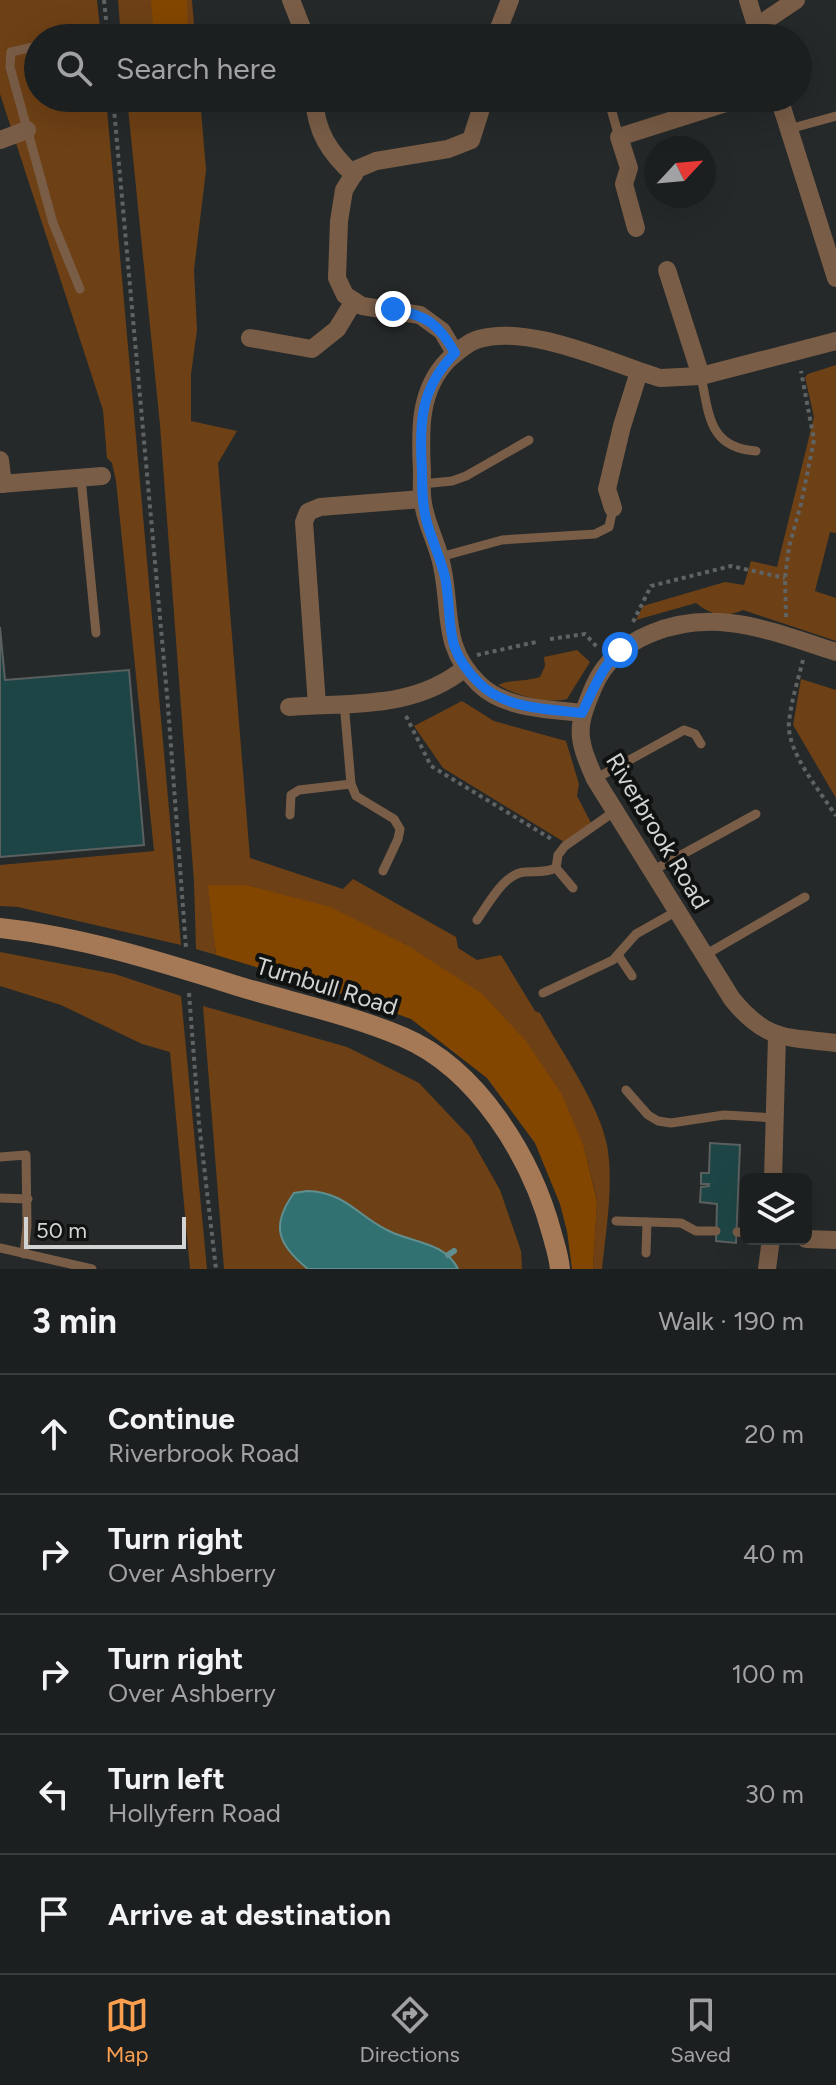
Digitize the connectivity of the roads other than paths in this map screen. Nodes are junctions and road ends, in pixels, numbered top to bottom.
1 (291, 0) edge
2 (510, 0) edge
3 (748, 0) edge
4 (796, 0) edge
5 (300, 24) edge
6 (501, 24) edge
7 (756, 24) edge
8 (768, 24) edge
9 (24, 49) edge
10 (315, 112) edge
11 (480, 112) edge
12 (612, 112) edge
13 (698, 112) edge
14 (784, 112) edge
15 (836, 116) edge
16 (789, 129) junction
17 (27, 130) junction
18 (619, 137) junction
19 (0, 140) edge
20 (354, 175) junction
21 (636, 228) dead end
22 (830, 240) edge
23 (667, 270) dead end
24 (836, 278) edge
25 (80, 289) dead end
26 (354, 301) junction
27 (250, 338) dead end
28 (836, 341) edge
29 (455, 353) junction
30 (639, 372) junction
31 (701, 376) junction
32 (529, 440) dead end
33 (756, 451) dead end
34 (0, 460) edge
35 (102, 476) dead end
36 (81, 478) junction
37 (1, 484) edge
38 (422, 492) junction
39 (613, 508) joint
40 (440, 557) junction
41 (96, 633) dead end
42 (836, 652) edge
43 (462, 664) junction
44 (344, 702) junction
45 (317, 705) junction
46 (289, 707) dead end
47 (582, 713) junction
48 (701, 744) dead end
49 (595, 779) junction
50 (351, 784) junction
51 (615, 811) junction
52 (756, 814) dead end
53 (290, 815) dead end
54 (556, 868) junction
55 (383, 871) dead end
56 (652, 871) junction
57 (573, 888) dead end
58 (805, 897) dead end
59 (677, 911) junction
60 (477, 920) dead end
61 (0, 928) edge
62 (618, 955) junction
63 (705, 955) junction
64 (632, 976) dead end
65 (543, 993) dead end
66 (777, 1036) junction
67 (836, 1043) edge
68 (626, 1090) dead end
69 (775, 1118) junction
70 (0, 1157) edge
71 (773, 1173) edge
72 (0, 1198) edge
73 (28, 1199) junction
74 (616, 1221) dead end
75 (647, 1222) junction
76 (716, 1231) dead end
77 (812, 1239) edge
78 (836, 1240) edge
79 (770, 1245) edge
80 (0, 1248) edge
81 (646, 1253) dead end
82 (24, 1254) junction
83 (92, 1269) edge
84 (560, 1269) edge
85 (767, 1269) edge

1 - 5 street
2 - 6 street
3 - 7 street
4 - 8 street
9 - 17 lane
10 - 20 street
11 - 20 street
12 - 18 lane
13 - 18 street
14 - 16 street
15 - 16 lane
16 - 22 street
17 - 19 street
17 - 25 lane
18 - 21 street
20 - 26 street
22 - 24 street
23 - 31 street
26 - 27 street
26 - 29 street
28 - 31 street
29 - 30 street
29 - 38 street
30 - 31 street
30 - 39 street
31 - 33 lane
32 - 38 lane
34 - 37 street
35 - 36 street
36 - 37 street
36 - 41 lane
38 - 40 street
38 - 45 street
39 - 40 lane
40 - 43 street
42 - 47 street
43 - 44 street
43 - 47 street
44 - 45 street
44 - 50 lane
45 - 46 street
47 - 49 street, Riverbrook Road
48 - 49 lane
49 - 51 street, Riverbrook Road
50 - 53 lane
50 - 55 lane
51 - 54 lane
51 - 56 street, Riverbrook Road
52 - 56 lane
54 - 57 lane
54 - 60 lane
56 - 59 street, Riverbrook Road
58 - 63 lane
59 - 62 lane
59 - 63 street, Riverbrook Road
61 - 84 street, Turnbull Road
62 - 64 lane
62 - 65 lane
63 - 66 street, Riverbrook Road
66 - 67 street, Riverbrook Road
66 - 69 street
68 - 69 lane
69 - 71 street
70 - 73 lane
72 - 73 lane
73 - 82 lane
74 - 75 lane
75 - 76 lane
75 - 81 lane
77 - 78 street
79 - 85 street
80 - 82 lane
82 - 83 lane

